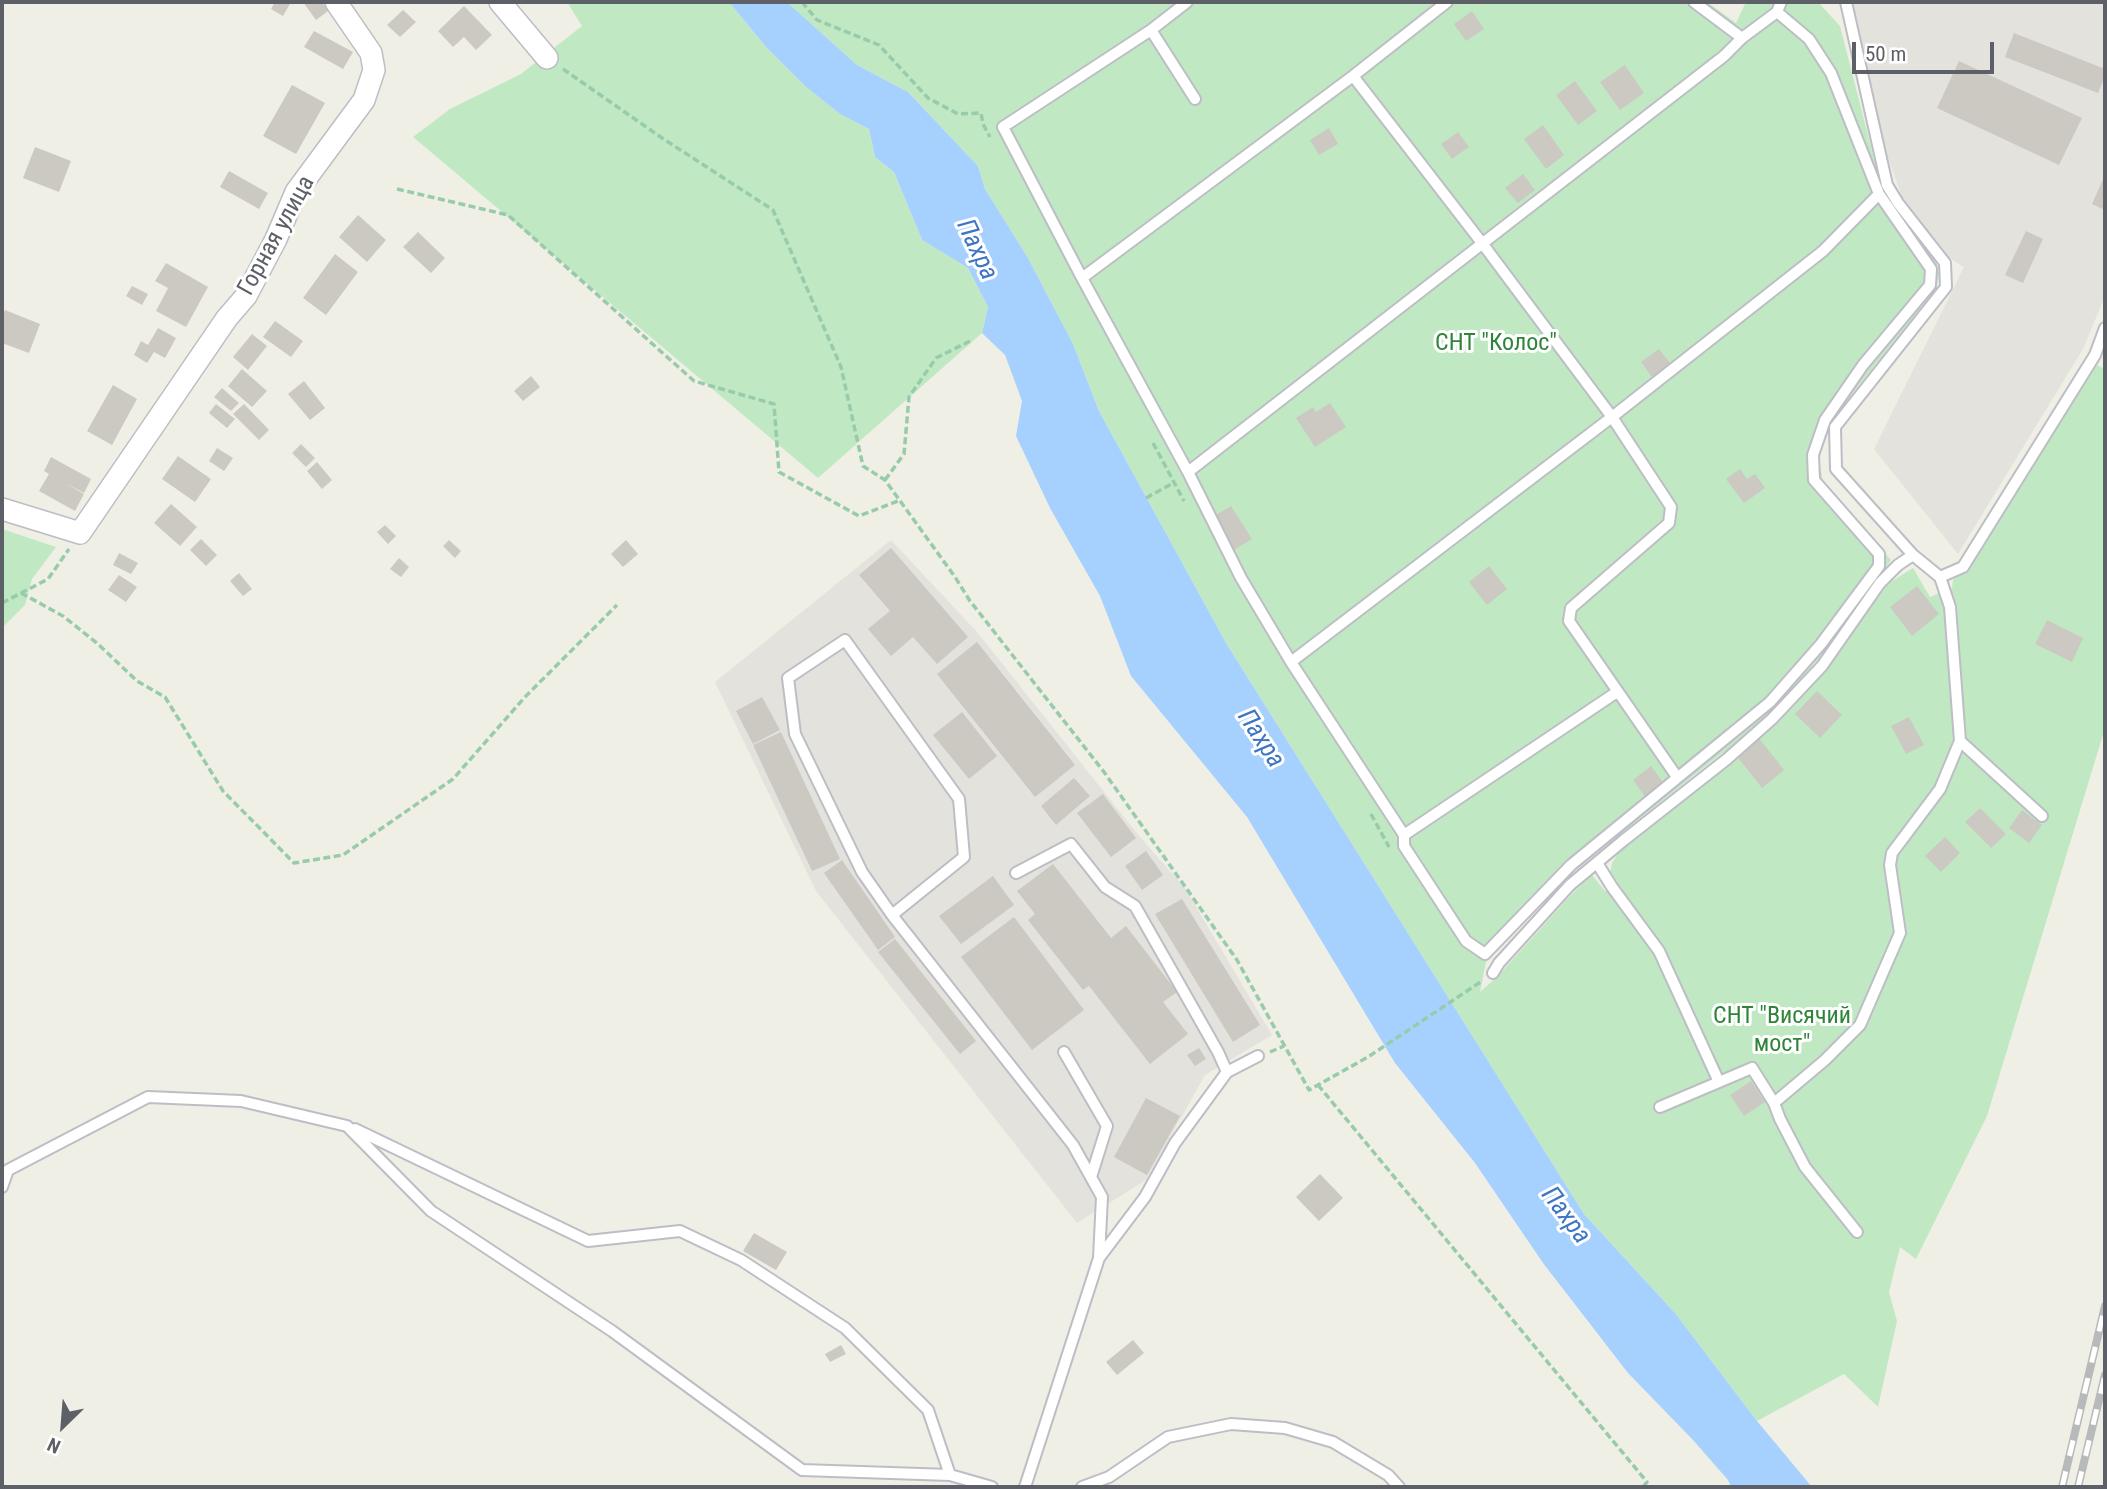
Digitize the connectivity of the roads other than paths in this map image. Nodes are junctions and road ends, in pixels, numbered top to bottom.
1 (336, 2) edge
2 (500, 2) edge
3 (1187, 2) edge
4 (1447, 2) edge
5 (1694, 2) edge
6 (1846, 2) edge
7 (1779, 7) edge
8 (1151, 30) junction
9 (1742, 38) junction
10 (547, 58) road end
11 (1353, 76) junction
12 (1195, 99) dead end
13 (1879, 194) junction
14 (1482, 243) junction
15 (1082, 278) junction
16 (2105, 328) edge
17 (1612, 417) junction
18 (1188, 472) junction
19 (2, 509) edge
20 (1913, 555) junction
21 (1940, 578) junction
22 (1291, 662) junction
23 (1618, 692) junction
24 (1960, 741) junction
25 (1676, 777) junction
26 (2042, 816) dead end
27 (1404, 835) junction
28 (1597, 863) junction
29 (1016, 873) dead end
30 (892, 915) junction
31 (1493, 973) dead end
32 (1065, 1052) dead end
33 (1258, 1056) dead end
34 (1227, 1072) junction
35 (1719, 1082) junction
36 (1774, 1103) junction
37 (1660, 1107) dead end
38 (347, 1126) junction
39 (1091, 1177) junction
40 (2, 1187) edge
41 (1857, 1231) dead end
42 (1098, 1258) junction
43 (950, 1475) junction
44 (992, 1487) edge
45 (1025, 1487) edge
46 (1082, 1487) edge
47 (1399, 1487) edge

1 - 19 street, Горная улица
2 - 10 street
3 - 8 lane
4 - 11 lane
5 - 9 lane
6 - 20 lane
7 - 9 lane
7 - 13 lane
8 - 12 lane
8 - 15 lane
9 - 14 lane
11 - 14 lane
11 - 15 lane
13 - 17 lane
13 - 25 lane
14 - 17 lane
14 - 18 lane
15 - 18 lane
16 - 21 lane
17 - 22 lane
17 - 23 lane
18 - 22 lane
20 - 21 lane
20 - 28 lane
21 - 24 lane
22 - 27 lane
23 - 25 lane
23 - 27 lane
24 - 26 lane
24 - 36 lane
25 - 27 lane
28 - 31 lane
28 - 35 lane
29 - 34 lane
30 - 30 lane
30 - 39 lane
32 - 39 lane
33 - 34 lane
34 - 42 lane
35 - 36 lane
35 - 37 lane
36 - 41 lane
38 - 40 lane
38 - 43 lane
38 - 43 lane
39 - 42 lane
42 - 45 lane
43 - 44 lane
46 - 47 lane

